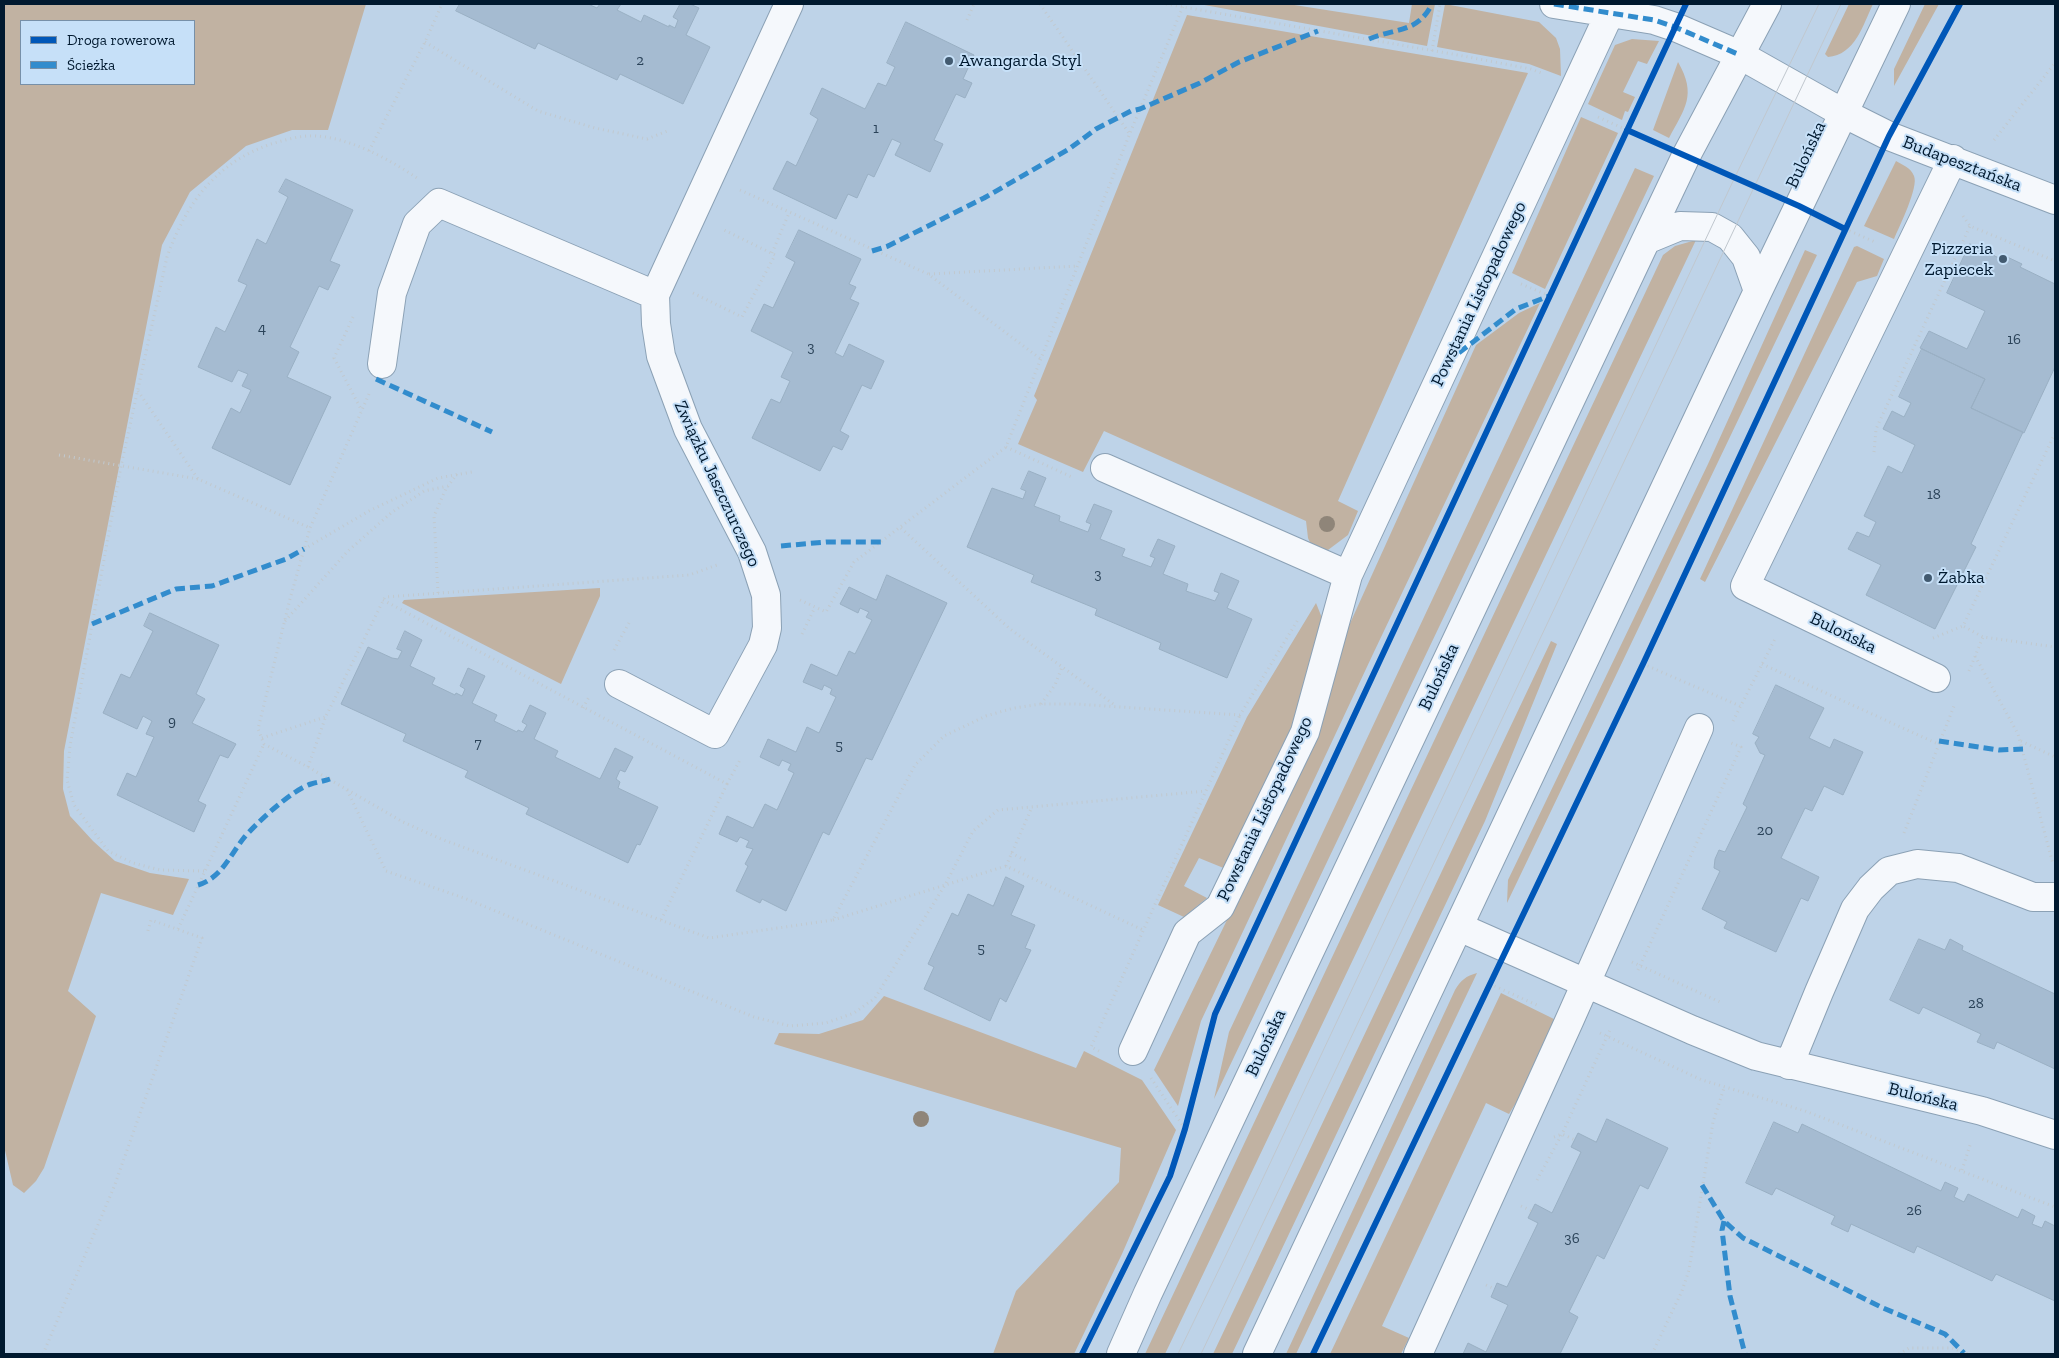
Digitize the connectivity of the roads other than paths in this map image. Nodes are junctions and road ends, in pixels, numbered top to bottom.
1 (789, 4) edge
2 (1554, 4) edge
3 (1767, 4) edge
4 (1896, 4) edge
5 (1612, 8) edge
6 (1740, 55) junction
7 (1842, 113) junction
8 (1953, 160) junction
9 (2055, 200) edge
10 (1646, 240) junction
11 (1758, 291) junction
12 (655, 295) junction
13 (382, 364) road end
14 (1105, 468) dead end
15 (1348, 576) junction
16 (1936, 678) dead end
17 (619, 684) dead end
18 (1699, 728) dead end
19 (2055, 897) edge
20 (1458, 927) junction
21 (1586, 983) junction
22 (1133, 1051) dead end
23 (1790, 1065) junction
24 (2055, 1136) edge
25 (1121, 1354) edge
26 (1257, 1354) edge
27 (1418, 1354) edge

1 - 12 main road, Związku Jaszczurczego
2 - 5 main road
3 - 6 main road, Bulońska
4 - 7 main road, Bulońska
5 - 6 main road
5 - 15 main road, Powstania Listopadowego
6 - 7 main road, Budapesztańska
6 - 10 main road, Bulońska
7 - 8 main road, Budapesztańska
7 - 11 main road, Bulońska
8 - 9 main road, Budapesztańska
8 - 16 main road, Bulońska
10 - 11 main road
10 - 25 main road, Bulońska
11 - 20 main road, Bulońska
12 - 13 main road
12 - 17 main road, Związku Jaszczurczego
14 - 15 main road
15 - 22 main road, Powstania Listopadowego
18 - 21 main road
19 - 23 main road
20 - 21 main road, Bulońska
20 - 26 main road, Bulońska
21 - 23 main road, Bulońska
21 - 27 main road
23 - 24 main road, Bulońska

